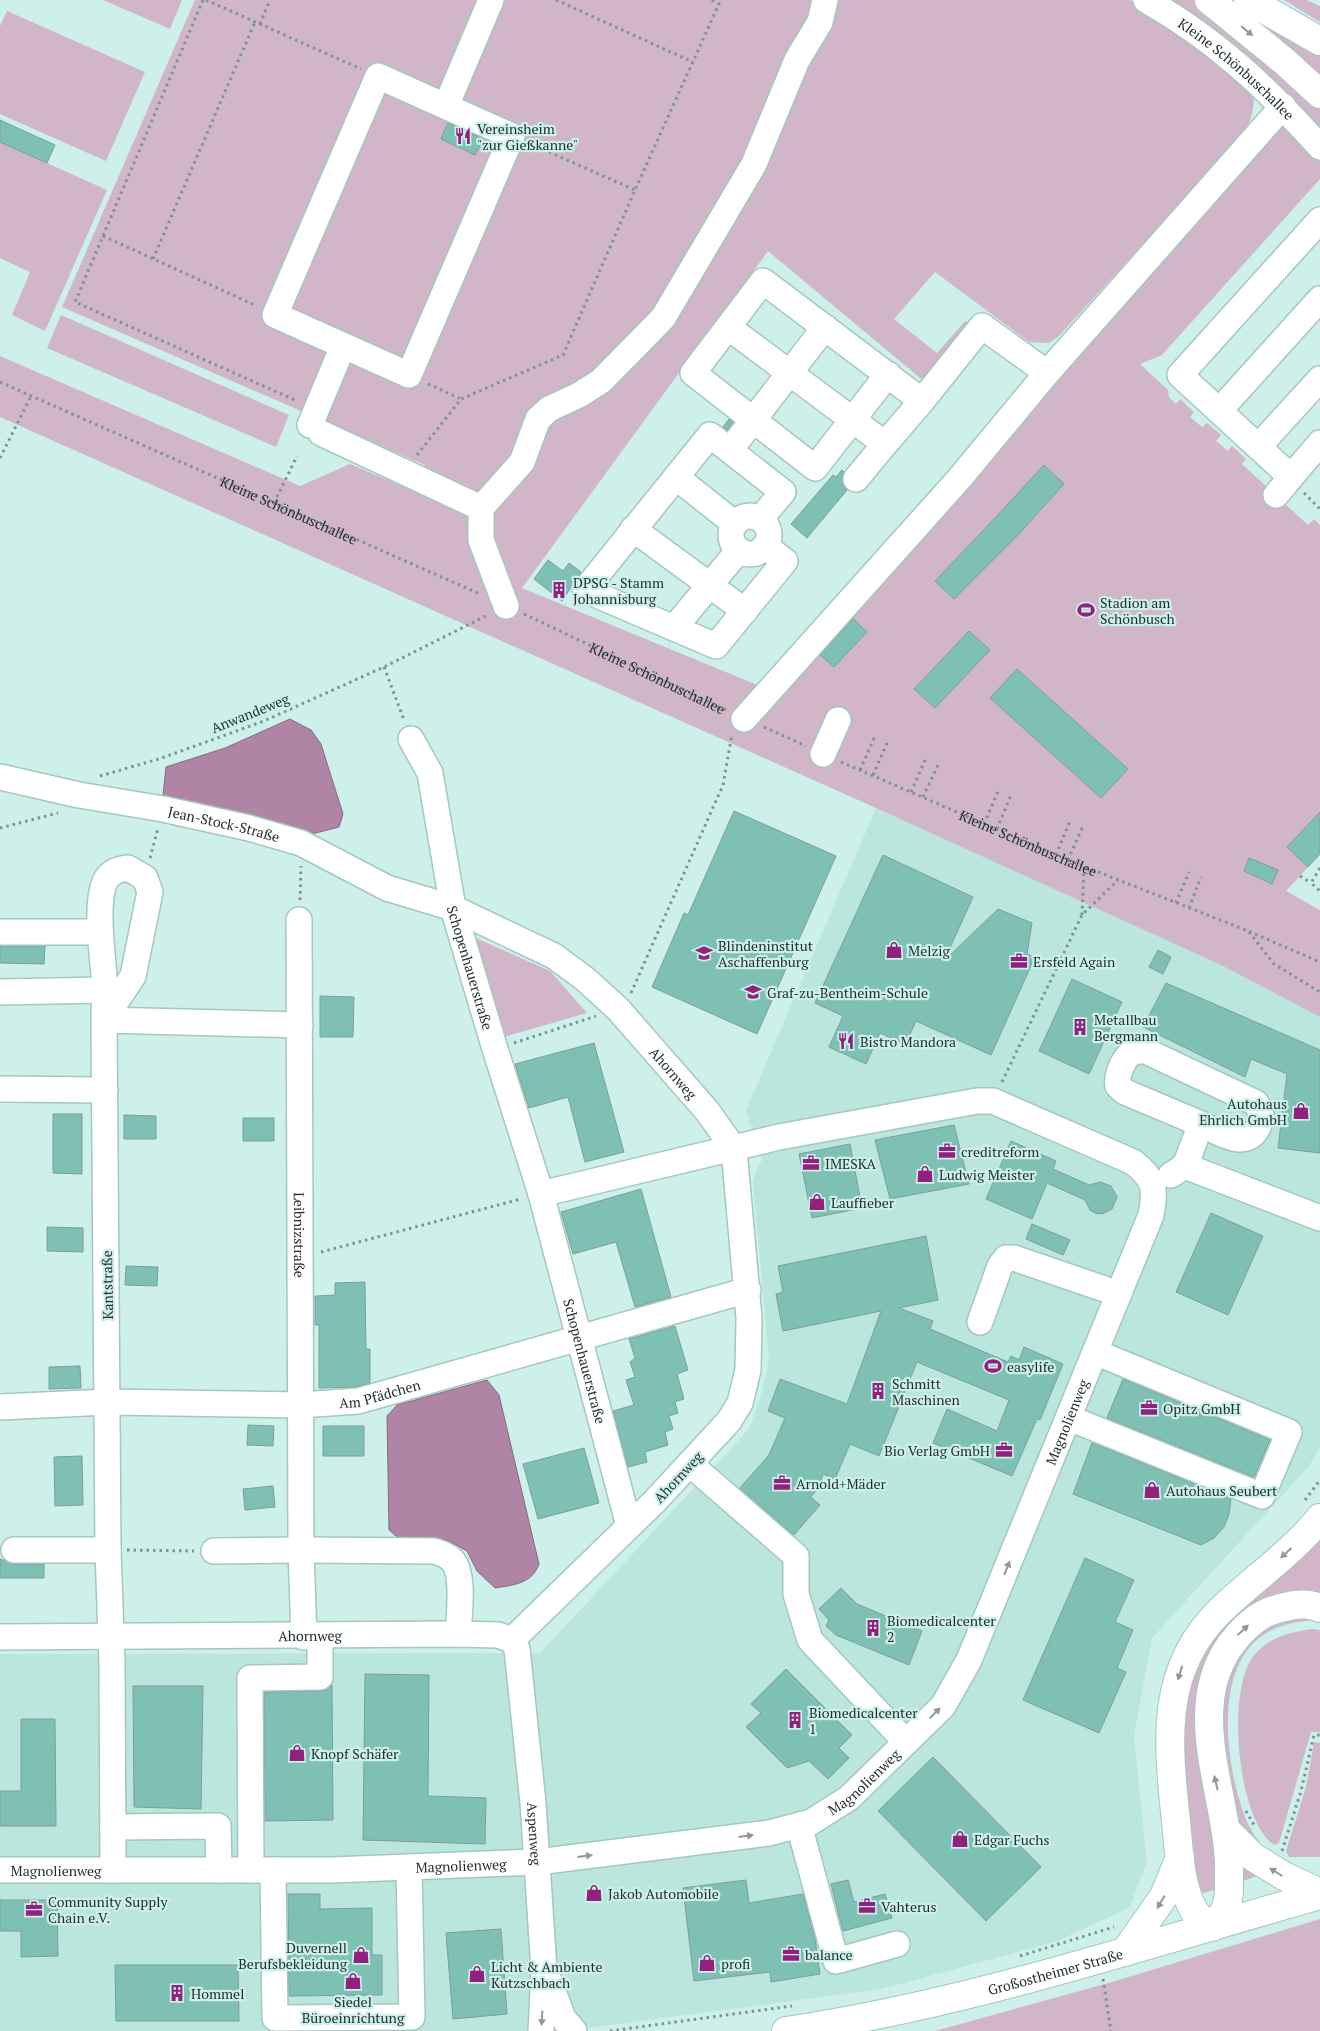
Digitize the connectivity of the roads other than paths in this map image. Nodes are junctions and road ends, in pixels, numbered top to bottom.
1 (491, 0) edge
2 (825, 0) edge
3 (1146, 0) edge
4 (1209, 0) edge
5 (1248, 0) edge
6 (1320, 41) edge
7 (1320, 94) edge
8 (446, 106) junction
9 (1283, 106) junction
10 (1320, 147) edge
11 (1320, 220) edge
12 (1320, 299) edge
13 (728, 327) junction
14 (825, 327) junction
15 (343, 346) junction
16 (790, 372) junction
17 (1047, 373) junction
18 (888, 374) junction
19 (1320, 379) edge
20 (922, 401) junction
21 (1219, 411) junction
22 (753, 420) junction
23 (852, 420) junction
24 (1320, 443) edge
25 (885, 444) junction
26 (1258, 447) junction
27 (730, 450) junction
28 (676, 477) junction
29 (856, 479) dead end
30 (481, 508) junction
31 (760, 519) junction
32 (735, 524) junction
33 (633, 529) junction
34 (765, 546) junction
35 (739, 550) junction
36 (710, 585) junction
37 (506, 606) road end
38 (745, 611) junction
39 (674, 628) junction
40 (740, 716) road end
41 (838, 720) dead end
42 (411, 739) road end
43 (823, 754) road end
44 (0, 777) edge
45 (446, 906) junction
46 (300, 920) road end
47 (0, 932) edge
48 (100, 932) junction
49 (105, 990) junction
50 (0, 992) edge
51 (104, 1020) junction
52 (300, 1025) junction
53 (0, 1088) edge
54 (105, 1090) junction
55 (1201, 1124) junction
56 (734, 1148) junction
57 (1185, 1166) junction
58 (1154, 1185) junction
59 (540, 1194) junction
60 (1320, 1218) edge
61 (748, 1290) junction
62 (1119, 1294) junction
63 (980, 1322) dead end
64 (579, 1337) junction
65 (1095, 1352) junction
66 (108, 1402) junction
67 (301, 1405) junction
68 (0, 1407) edge
69 (1069, 1418) junction
70 (690, 1464) junction
71 (1320, 1518) edge
72 (629, 1526) junction
73 (14, 1550) dead end
74 (108, 1550) junction
75 (301, 1550) junction
76 (214, 1551) road end
77 (1320, 1608) edge
78 (458, 1634) junction
79 (312, 1636) junction
80 (0, 1637) edge
81 (111, 1637) junction
82 (512, 1640) junction
83 (906, 1742) junction
84 (799, 1825) junction
85 (113, 1827) junction
86 (1227, 1831) junction
87 (1180, 1857) junction
88 (537, 1862) junction
89 (409, 1867) junction
90 (0, 1870) edge
91 (113, 1870) junction
92 (219, 1870) junction
93 (262, 1870) junction
94 (1320, 1894) edge
95 (1212, 1927) junction
96 (897, 1944) dead end
97 (1114, 1946) junction
98 (544, 1970) junction
99 (541, 2031) edge
100 (574, 2031) edge
101 (786, 2031) edge

1 - 8 street
2 - 30 street
3 - 9 street, Kleine Schönbuschallee
4 -> 7 main road
5 - 6 main road
8 - 15 street
8 - 15 street
9 - 10 street, Kleine Schönbuschallee
9 - 17 street
11 - 21 street
12 - 21 street
13 - 14 street
13 - 16 street
13 - 22 street
14 - 16 street
14 - 18 street
15 - 30 street
16 - 22 street
16 - 23 street
17 - 20 street
17 - 40 street
18 - 20 street
18 - 23 street
19 - 26 street
20 - 25 street
21 - 26 street
22 - 23 street
22 - 27 street
23 - 25 street
24 - 26 street
25 - 29 street
27 - 28 street
27 - 31 street
28 - 32 street
28 - 33 street
30 - 37 street
31 - 32 street
31 - 34 street
32 - 35 street
33 - 36 street
33 - 39 street
34 - 35 street
34 - 38 street
35 - 36 street
36 - 38 street
36 - 39 street
38 - 39 street
41 - 43 street
42 - 45 street, Schopenhauerstraße
44 - 45 street, Jean-Stock-Straße
45 - 56 street, Ahornweg
45 - 59 street, Schopenhauerstraße
46 - 52 street, Leibnizstraße
47 - 48 street
48 - 49 street, Kantstraße
48 - 51 street, Kantstraße
49 - 50 street
49 - 51 street, Kantstraße
51 - 52 street
51 - 54 street, Kantstraße
52 - 67 street, Leibnizstraße
53 - 54 street
54 - 66 street, Kantstraße
55 - 55 street
55 - 57 street
56 - 58 street
56 - 59 street
56 - 61 street, Ahornweg
57 - 58 street
57 - 60 street
58 - 62 street, Magnolienweg
59 - 64 street, Schopenhauerstraße
61 - 64 street, Am Pfädchen
61 - 70 street, Ahornweg
62 - 63 street
62 - 65 street, Magnolienweg
64 - 67 street, Am Pfädchen
64 - 72 street, Schopenhauerstraße
65 - 69 street, Magnolienweg
65 - 69 street
66 - 67 street, Am Pfädchen
66 - 68 street, Am Pfädchen
66 - 74 street, Kantstraße
67 - 75 street, Leibnizstraße
83 -> 69 street, Magnolienweg
70 - 72 street, Ahornweg
70 - 83 street
71 -> 87 main road
72 - 82 street, Ahornweg
73 - 74 street
74 - 81 street, Kantstraße
75 - 76 street
75 - 78 street
75 - 79 street, Leibnizstraße
86 -> 77 main road
78 - 79 street, Ahornweg
78 - 82 street, Ahornweg
79 - 81 street, Ahornweg
79 - 93 street, Leibnizstraße
80 - 81 street, Ahornweg
81 - 85 street, Kantstraße
82 - 88 street, Aspenweg
83 - 84 street, Magnolienweg
88 -> 84 street, Magnolienweg
84 - 96 street
85 - 91 street, Kantstraße
85 - 92 street
94 -> 86 main road
86 - 95 main road
87 - 95 main road
87 -> 97 main road
88 - 89 street, Magnolienweg
88 - 98 street, Aspenweg
89 - 93 street, Magnolienweg
89 - 93 street
90 - 91 street, Magnolienweg
91 - 92 street, Magnolienweg
92 - 93 street, Magnolienweg
94 - 95 main road, Großostheimer Straße
95 - 97 main road, Großostheimer Straße
97 - 101 main road, Großostheimer Straße
98 -> 99 street, Aspenweg
98 - 100 street

